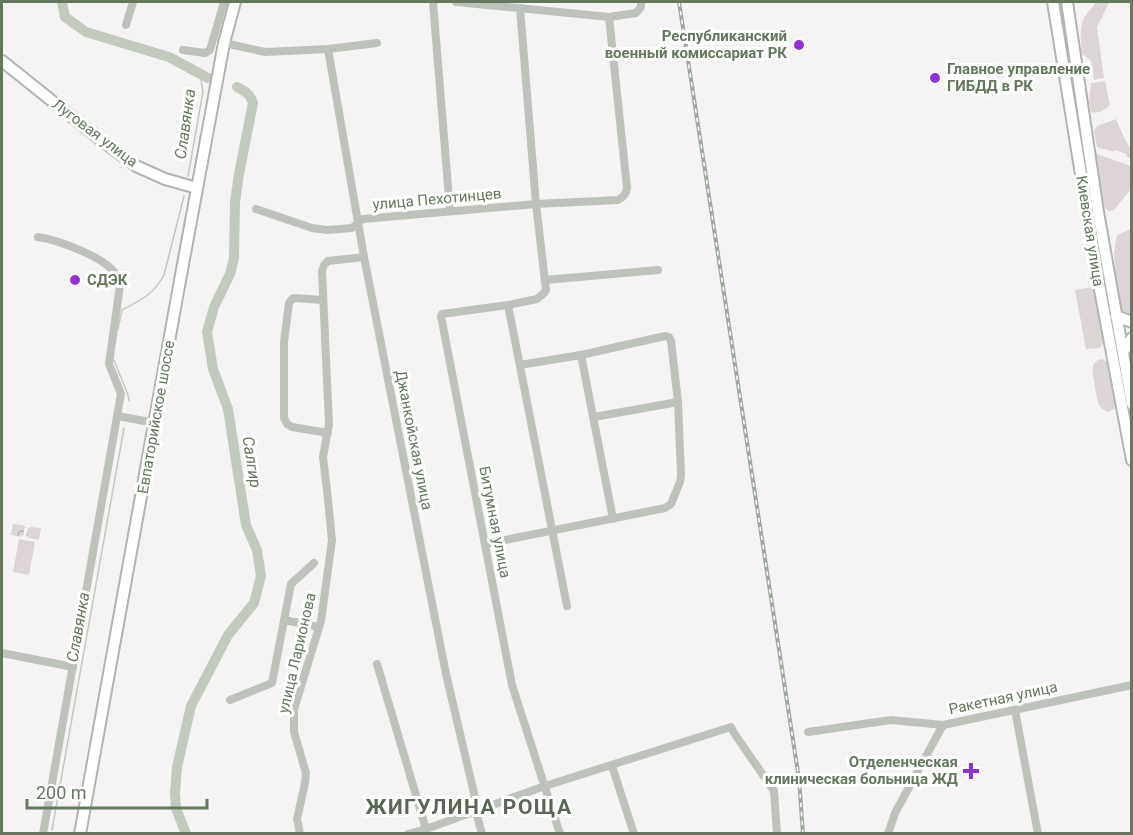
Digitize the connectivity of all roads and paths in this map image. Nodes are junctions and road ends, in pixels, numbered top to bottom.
1 (133, 2) edge
2 (224, 2) edge
3 (235, 2) edge
4 (433, 2) edge
5 (456, 2) edge
6 (1067, 2) edge
7 (641, 3) edge
8 (510, 4) edge
9 (1053, 4) edge
10 (520, 8) junction
11 (609, 17) junction
12 (126, 25) dead end
13 (224, 43) junction
14 (376, 43) dead end
15 (328, 49) junction
16 (183, 50) dead end
17 (2, 61) edge
18 (1084, 122) junction
19 (1072, 124) junction
20 (197, 188) junction
21 (536, 204) junction
22 (256, 209) dead end
23 (450, 211) junction
24 (358, 223) junction
25 (38, 237) dead end
26 (364, 257) junction
27 (658, 270) dead end
28 (545, 280) junction
29 (323, 300) junction
30 (508, 305) junction
31 (1116, 316) junction
32 (1131, 322) edge
33 (1131, 338) edge
34 (1123, 352) junction
35 (581, 355) junction
36 (520, 366) junction
37 (678, 402) junction
38 (1131, 404) edge
39 (118, 416) junction
40 (594, 417) junction
41 (155, 423) junction
42 (328, 433) junction
43 (1131, 460) edge
44 (614, 519) junction
45 (551, 531) junction
46 (485, 544) junction
47 (314, 563) dead end
48 (567, 606) dead end
49 (284, 620) junction
50 (319, 627) junction
51 (2, 653) edge
52 (377, 664) dead end
53 (73, 667) junction
54 (1131, 685) edge
55 (230, 700) dead end
56 (1015, 710) junction
57 (943, 725) junction
58 (808, 732) dead end
59 (612, 766) junction
60 (545, 786) junction
61 (476, 812) junction
62 (424, 831) edge
63 (43, 834) edge
64 (80, 834) edge
65 (300, 834) edge
66 (408, 834) edge
67 (482, 834) edge
68 (560, 834) edge
69 (634, 834) edge
70 (777, 834) edge
71 (888, 834) edge
72 (1038, 834) edge

1 - 12 street
2 - 16 street
3 - 13 main road, Евпаторийское шоссе
4 - 23 street
5 - 8 street
6 - 18 main road, Киевская улица
7 - 11 street
8 - 10 street
9 - 19 main road, Киевская улица
10 - 11 street
10 - 21 street
11 - 21 street, улица Пехотинцев
13 - 15 street
13 - 20 main road, Евпаторийское шоссе
14 - 15 street
15 - 24 street, Джанкойская улица
17 - 20 main road, Луговая улица
18 - 19 street
18 - 31 main road, Киевская улица
19 - 43 main road, Киевская улица
20 - 41 main road, Евпаторийское шоссе
21 - 23 street, улица Пехотинцев
21 - 28 street
22 - 24 street, улица Пехотинцев
23 - 24 street, улица Пехотинцев
24 - 26 street, Джанкойская улица
25 - 39 street
26 - 29 street, улица Ларионова
26 - 61 street, Джанкойская улица
27 - 28 street
28 - 30 street, Битумная улица
29 - 42 street, улица Ларионова
29 - 42 street
30 - 36 street
30 - 46 street, Битумная улица
31 - 32 main road
31 - 34 main road, Киевская улица
33 - 34 main road
34 - 38 main road, Киевская улица
35 - 36 street
35 - 37 street
35 - 40 street
36 - 45 street
37 - 40 street
37 - 44 street
39 - 41 street
39 - 53 street
40 - 44 street
41 - 64 main road, Евпаторийское шоссе
42 - 50 street, улица Ларионова
44 - 45 street
45 - 46 street
45 - 48 street
46 - 60 street, Битумная улица
47 - 49 street
49 - 50 street
49 - 55 street
50 - 65 street, улица Ларионова
51 - 53 street
52 - 62 street
53 - 63 street
54 - 56 street, Ракетная улица
56 - 57 street, Ракетная улица
56 - 72 street
57 - 58 street, Ракетная улица
57 - 71 street
59 - 60 street
59 - 69 street
59 - 70 street
60 - 61 street
60 - 68 street, Битумная улица
61 - 62 street
61 - 67 street, Джанкойская улица
62 - 66 street

